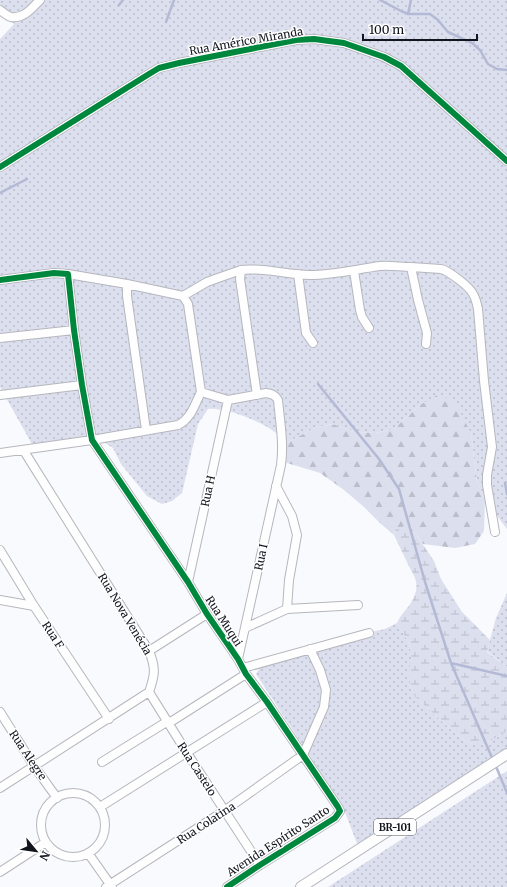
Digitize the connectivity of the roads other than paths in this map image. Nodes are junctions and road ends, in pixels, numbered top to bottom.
1 (40, 0) edge
2 (0, 10) edge
3 (507, 161) edge
4 (0, 167) edge
5 (411, 267) junction
6 (241, 270) junction
7 (354, 270) junction
8 (68, 274) junction
9 (298, 274) junction
10 (0, 280) edge
11 (127, 284) junction
12 (183, 296) junction
13 (370, 328) dead end
14 (74, 330) junction
15 (0, 338) edge
16 (312, 343) dead end
17 (426, 344) dead end
18 (82, 385) junction
19 (201, 392) junction
20 (0, 395) edge
21 (257, 396) junction
22 (228, 400) junction
23 (146, 430) junction
24 (92, 440) junction
25 (24, 451) junction
26 (0, 454) edge
27 (276, 486) junction
28 (495, 532) dead end
29 (0, 550) edge
30 (188, 582) junction
31 (0, 600) edge
32 (34, 606) junction
33 (358, 606) dead end
34 (287, 609) junction
35 (207, 614) junction
36 (245, 628) junction
37 (369, 633) dead end
38 (310, 649) junction
39 (149, 651) junction
40 (238, 659) junction
41 (244, 671) junction
42 (150, 692) junction
43 (267, 702) junction
44 (0, 712) edge
45 (108, 719) junction
46 (168, 722) junction
47 (187, 753) junction
48 (507, 754) edge
49 (303, 755) junction
50 (102, 762) dead end
51 (34, 766) junction
52 (0, 788) edge
53 (57, 798) junction
54 (100, 807) junction
55 (224, 811) junction
56 (340, 812) joint
57 (46, 842) junction
58 (88, 853) junction
59 (260, 865) junction
60 (0, 872) edge
61 (110, 886) edge
62 (227, 887) edge
63 (301, 887) edge

1 - 2 street
3 - 4 street, Rua Américo Miranda
5 - 7 street
5 - 17 street
5 - 28 street
6 - 9 street
6 - 12 street
6 - 21 street
7 - 9 street
7 - 13 street
8 - 10 street
8 - 11 street
8 - 14 street
9 - 16 street
11 - 12 street
11 - 23 street
12 - 19 street
14 - 15 street
14 - 18 street
18 - 20 street
18 - 24 street
19 - 22 street
19 - 23 street
21 - 22 street
21 - 27 street, Rua I
22 - 30 street, Rua H
23 - 24 street
24 - 25 street
24 - 30 street, Rua Muqui
25 - 26 street
25 - 39 street, Rua Nova Venécia
27 - 34 street
27 - 36 street, Rua I
29 - 32 street, Rua F
30 - 35 street, Rua Muqui
31 - 32 street
32 - 45 street, Rua F
33 - 34 street
34 - 36 street
35 - 39 street
35 - 40 street, Rua Muqui
36 - 40 street, Rua I
37 - 38 street
38 - 41 street
38 - 49 street
39 - 42 street, Rua Nova Venécia
40 - 41 street, Rua Muqui
41 - 43 street, Rua Muqui
41 - 46 street
42 - 45 street
42 - 46 street, Rua Castelo
43 - 47 street
43 - 49 street, Rua Muqui
44 - 51 street, Rua Alegre
45 - 51 street
46 - 47 street, Rua Castelo
46 - 50 street
47 - 54 street
47 - 55 street, Rua Castelo
48 - 63 main road, BR-101
49 - 55 street, Rua Colatina
49 - 56 street, Rua Muqui
51 - 52 street
51 - 53 street, Rua Alegre
53 - 54 street
53 - 57 street
54 - 58 street
55 - 59 street, Rua Castelo
55 - 61 street, Rua Colatina
56 - 59 street, Avenida Espírito Santo
57 - 58 street
57 - 60 street
58 - 61 street
59 - 62 street, Avenida Espírito Santo

